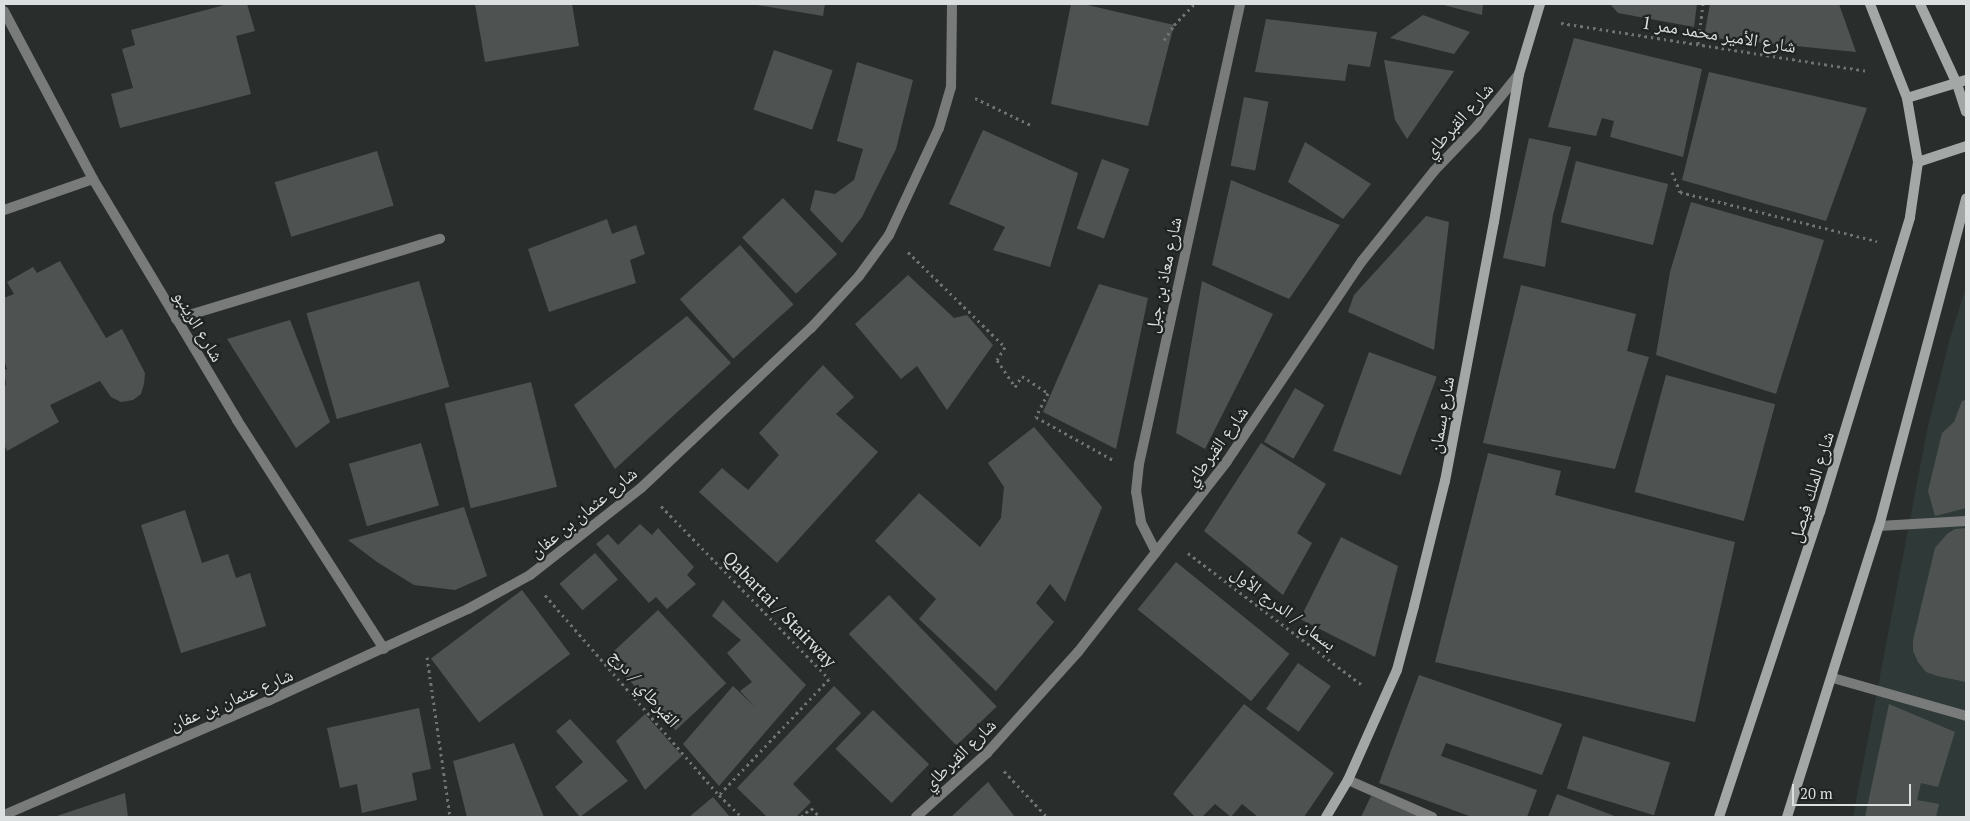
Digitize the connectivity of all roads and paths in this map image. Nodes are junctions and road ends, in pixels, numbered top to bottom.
1 (952, 4) edge
2 (1194, 4) edge
3 (1240, 4) edge
4 (1540, 4) edge
5 (1703, 4) edge
6 (1870, 4) edge
7 (1920, 4) edge
8 (4, 11) edge
9 (1535, 19) junction
10 (1164, 40) dead end
11 (1698, 44) junction
12 (1519, 74) junction
13 (1899, 75) junction
14 (1961, 82) edge
15 (951, 87) junction
16 (1907, 98) junction
17 (1966, 112) edge
18 (1033, 126) dead end
19 (1966, 146) edge
20 (1918, 162) junction
21 (1672, 172) dead end
22 (93, 179) junction
23 (1966, 198) edge
24 (4, 210) edge
25 (889, 235) junction
26 (440, 239) dead end
27 (1901, 247) junction
28 (176, 320) junction
29 (1138, 474) junction
30 (641, 488) junction
31 (1966, 521) edge
32 (1879, 526) junction
33 (1168, 537) junction
34 (1156, 552) junction
35 (530, 575) junction
36 (423, 632) junction
37 (384, 648) junction
38 (1832, 678) junction
39 (1383, 701) junction
40 (1966, 716) edge
41 (986, 752) junction
42 (1348, 780) junction
43 (719, 795) junction
44 (4, 815) edge
45 (450, 817) edge
46 (742, 817) edge
47 (801, 817) edge
48 (820, 817) edge
49 (916, 817) edge
50 (1046, 817) edge
51 (1326, 817) edge
52 (1432, 817) edge
53 (1720, 817) edge
54 (1787, 817) edge

1 - 15 street, شارع عثمان بن عفان
2 - 10 path
3 - 29 street, شارع معاذ بن جبل
4 - 9 main road, شارع بسمان
5 - 11 path
6 - 13 main road, شارع الملك فيصل
7 - 14 main road
8 - 22 street, شارع الرينبو
9 - 11 path, شارع الأمير محمد ممر 1
9 - 12 main road, شارع بسمان
11 - 13 path, شارع الأمير محمد ممر 1
12 - 33 street, شارع القبرطاي
12 - 39 main road, شارع بسمان
13 - 16 main road, شارع الملك فيصل
14 - 16 main road
14 - 17 main road
15 - 18 path
15 - 25 street, شارع عثمان بن عفان
16 - 20 main road, شارع الملك فيصل
19 - 20 main road
20 - 27 main road, شارع الملك فيصل
21 - 27 path
22 - 24 street
22 - 28 street, شارع الرينبو
23 - 32 main road
25 - 29 path
25 - 30 street, شارع عثمان بن عفان
26 - 28 street
27 - 53 main road, شارع الملك فيصل
28 - 37 street, شارع الرينبو
29 - 34 street, شارع معاذ بن جبل
30 - 35 street, شارع عثمان بن عفان
30 - 43 path, Qabartai / Stairway
31 - 32 street
32 - 38 main road
33 - 34 street, شارع القبرطاي
33 - 39 path, بسمان / الدرج الأول
34 - 41 street, شارع القبرطاي
35 - 36 street, شارع عثمان بن عفان
35 - 43 path, القبرطاي / درج
36 - 37 street, شارع عثمان بن عفان
36 - 45 path
37 - 44 street, شارع عثمان بن عفان
38 - 40 street
38 - 54 main road
39 - 42 main road, شارع بسمان
41 - 49 street, شارع القبرطاي
41 - 50 path
42 - 51 main road, شارع بسمان
42 - 52 street
43 - 46 path, القبرطاي / درج
47 - 48 path

